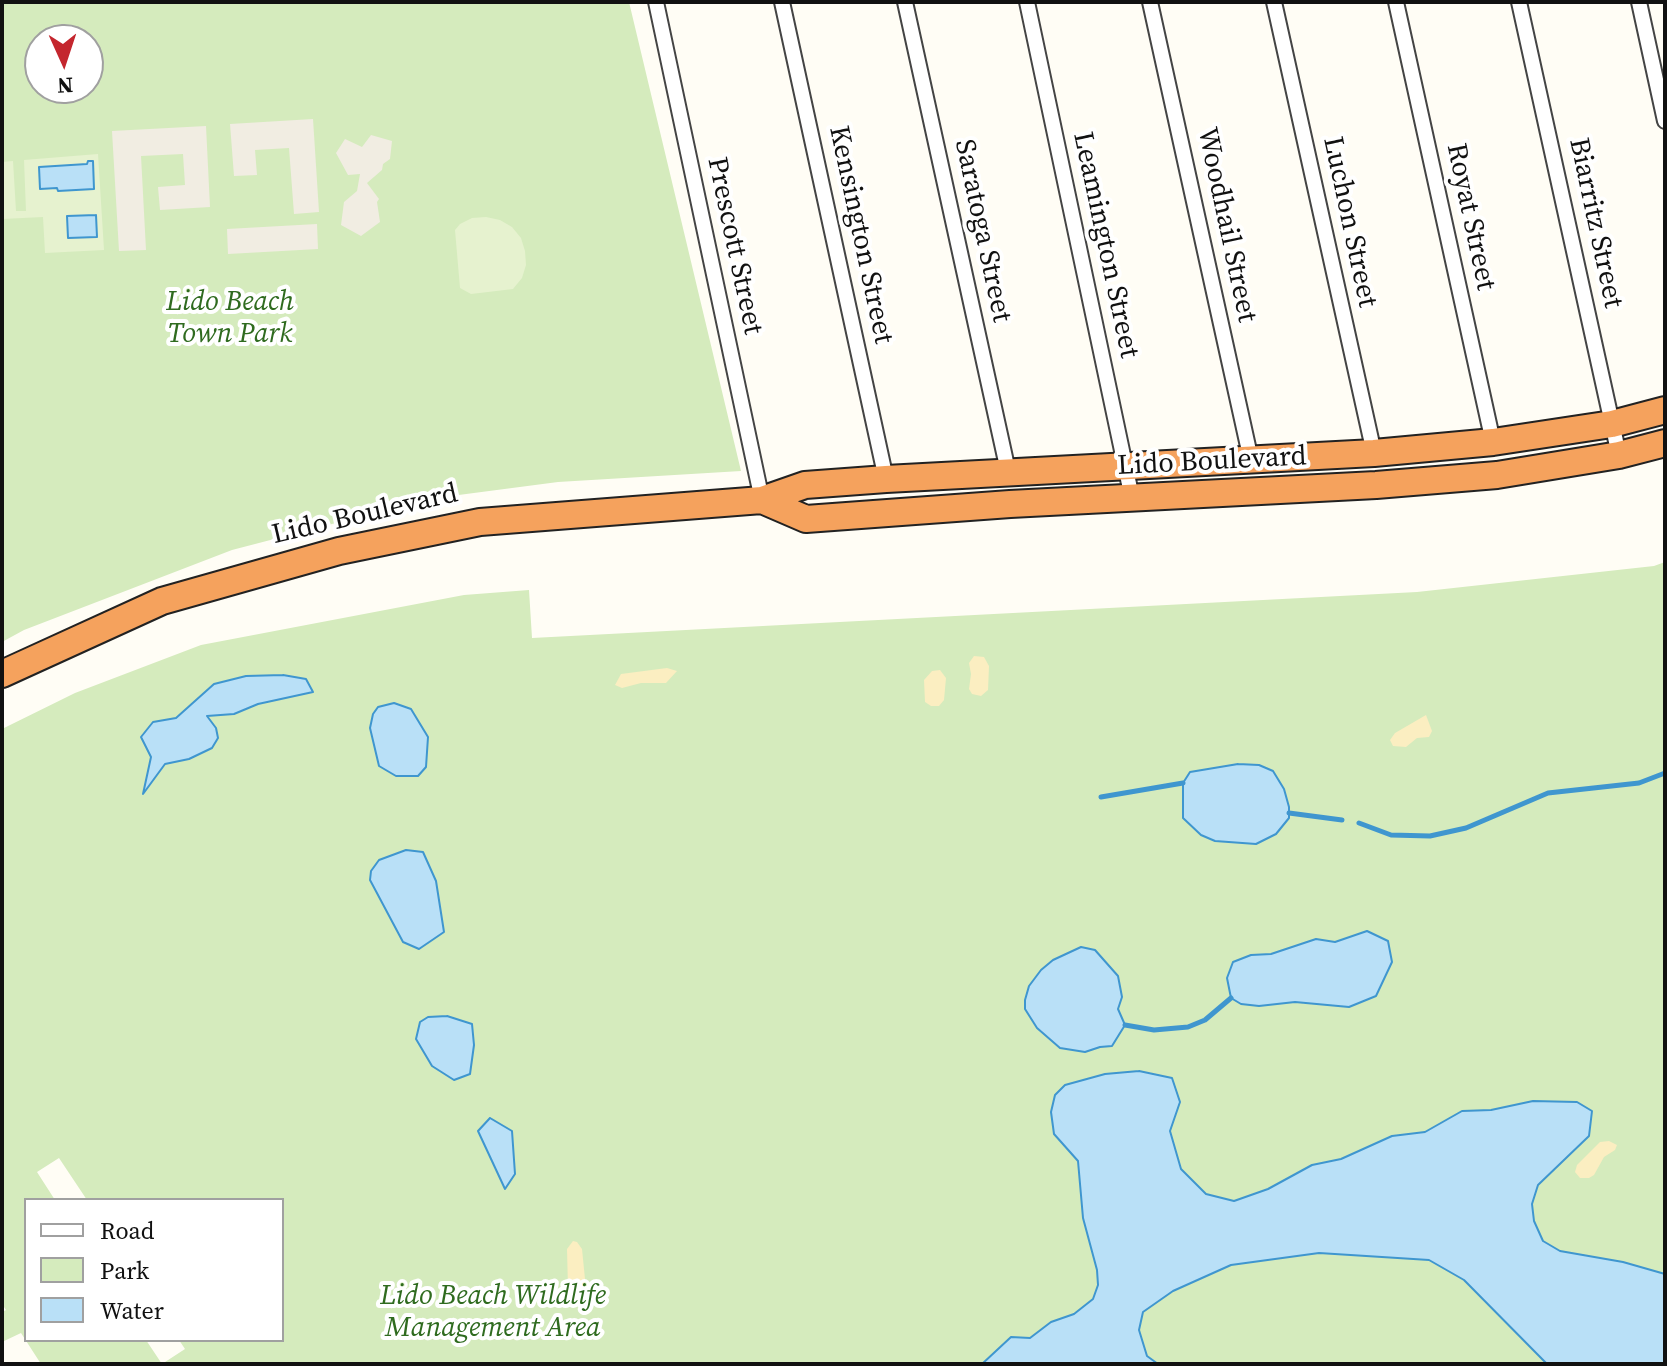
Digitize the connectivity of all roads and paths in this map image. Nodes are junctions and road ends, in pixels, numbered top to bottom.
1 (656, 2) edge
2 (782, 2) edge
3 (905, 2) edge
4 (1027, 2) edge
5 (1150, 2) edge
6 (1274, 2) edge
7 (1396, 2) edge
8 (1519, 2) edge
9 (1639, 2) edge
10 (1665, 121) edge
11 (1665, 410) edge
12 (1612, 424) junction
13 (1493, 442) junction
14 (1665, 443) edge
15 (1374, 453) junction
16 (1619, 455) junction
17 (1251, 460) junction
18 (1125, 467) junction
19 (1008, 471) junction
20 (886, 479) junction
21 (1132, 498) junction
22 (762, 500) junction
23 (2, 674) edge

1 - 22 street, Prescott Street
2 - 20 street, Kensington Street
3 - 19 street, Saratoga Street
4 - 18 street, Leamington Street
5 - 17 street, Woodhail Street
6 - 15 street, Luchon Street
7 - 13 street, Royat Street
8 - 12 street, Biarritz Street
9 - 10 street
11 - 12 highway, Lido Boulevard
12 - 13 highway, Lido Boulevard
12 - 16 street, Biarritz Street
13 - 15 highway, Lido Boulevard
14 - 16 highway, Lido Boulevard
15 - 17 highway, Lido Boulevard
16 - 21 highway, Lido Boulevard
17 - 18 highway, Lido Boulevard
18 - 19 highway, Lido Boulevard
18 - 21 street, Leamington Street
19 - 20 highway, Lido Boulevard
20 - 22 highway, Lido Boulevard
21 - 22 highway, Lido Boulevard
22 - 23 highway, Lido Boulevard

